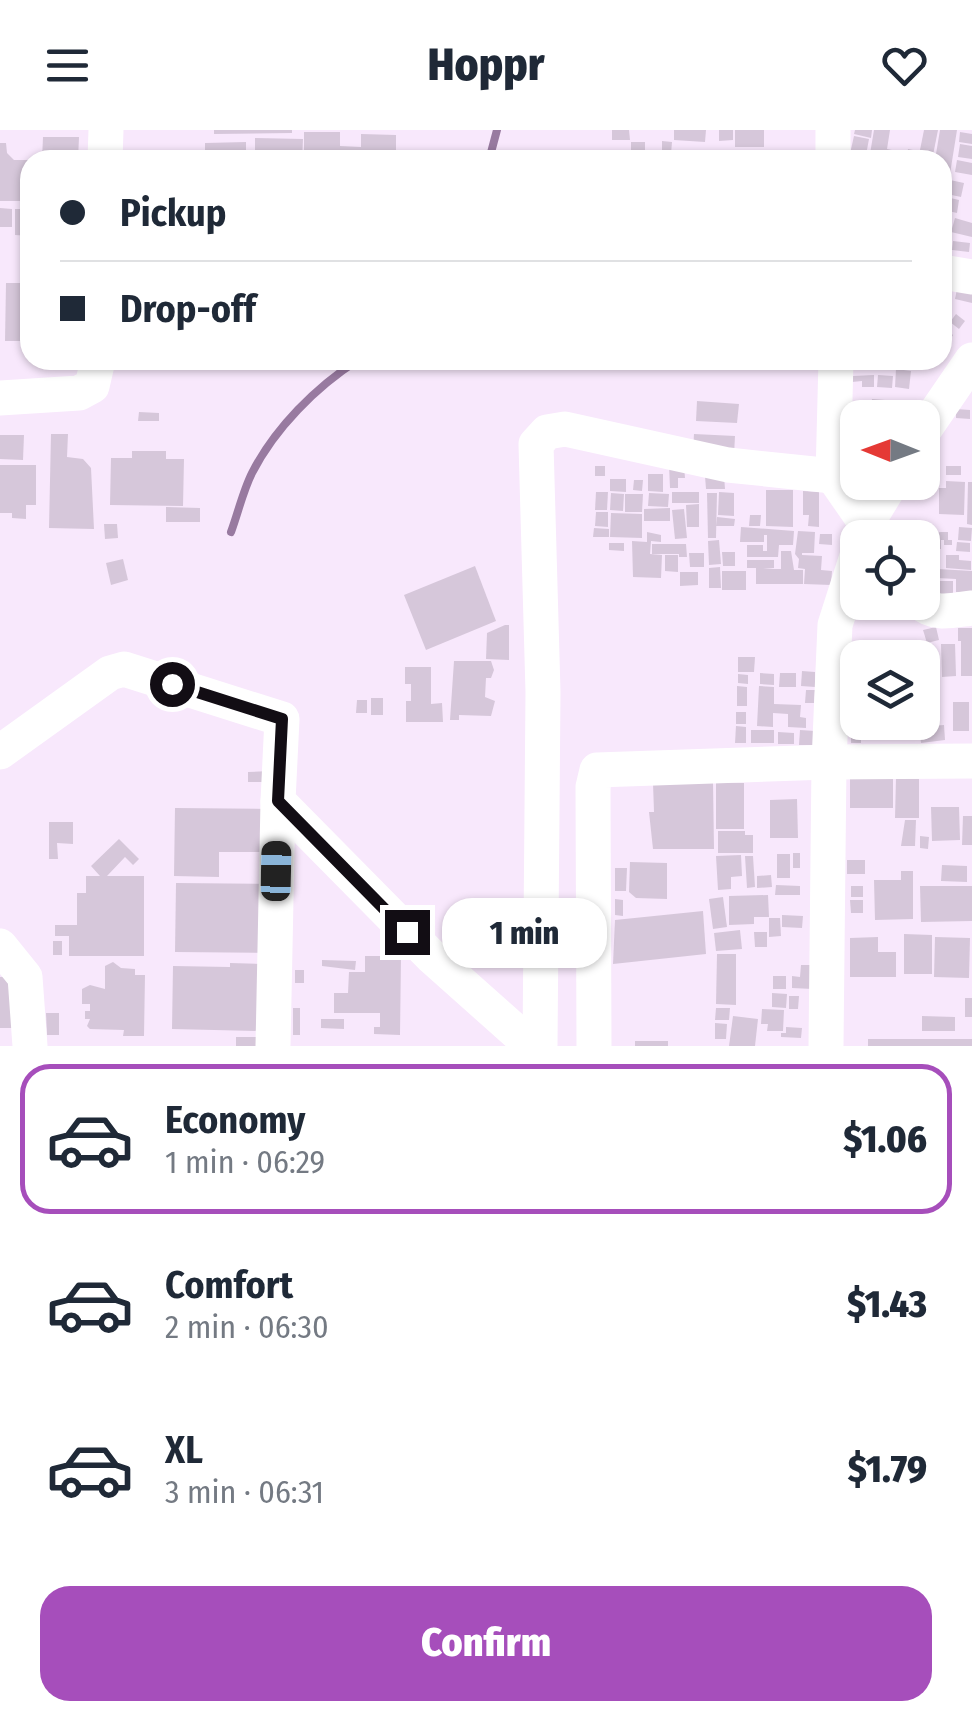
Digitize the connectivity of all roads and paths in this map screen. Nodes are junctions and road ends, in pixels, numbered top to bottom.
1 (972, 360) edge
2 (96, 370) edge
3 (836, 370) edge
4 (0, 398) edge
5 (940, 407) edge
6 (834, 476) junction
7 (857, 520) edge
8 (972, 608) edge
9 (940, 612) edge
10 (840, 613) edge
11 (0, 752) edge
12 (972, 761) edge
13 (829, 762) junction
14 (278, 801) junction
15 (0, 946) edge
16 (30, 1046) edge
17 (273, 1046) edge
18 (532, 1046) edge
19 (540, 1046) edge
20 (594, 1046) edge
21 (826, 1046) edge

1 - 5 street
2 - 4 street
3 - 6 street
6 - 7 street
6 - 19 street
8 - 9 street
10 - 13 street
11 - 14 street
12 - 13 street
13 - 20 street
13 - 21 street
14 - 17 street
14 - 18 street
15 - 16 street

